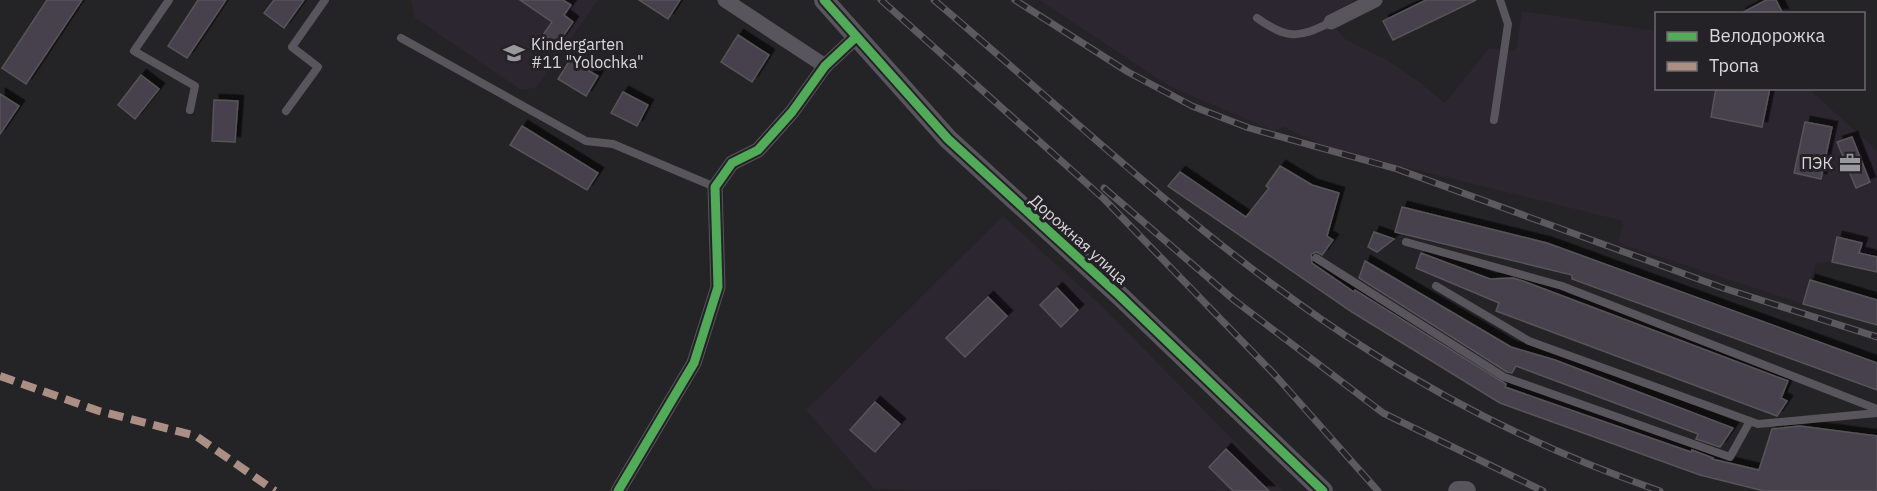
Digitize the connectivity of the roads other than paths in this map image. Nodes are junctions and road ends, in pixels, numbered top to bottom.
1 (170, 0) edge
2 (325, 0) edge
3 (724, 0) edge
4 (824, 0) edge
5 (1375, 0) edge
6 (1500, 0) edge
7 (1257, 18) dead end
8 (1331, 22) joint
9 (856, 37) junction
10 (401, 38) dead end
11 (825, 66) junction
12 (190, 110) dead end
13 (286, 111) dead end
14 (1494, 120) dead end
15 (715, 187) junction
16 (1406, 242) dead end
17 (1316, 258) dead end
18 (1436, 286) dead end
19 (1877, 411) edge
20 (1750, 421) junction
21 (618, 491) edge
22 (1323, 491) edge
23 (1458, 491) edge
24 (1466, 491) edge

1 - 12 lane
2 - 13 lane
3 - 11 street
4 - 9 street, Дорожная улица
5 - 8 street
6 - 14 lane
7 - 8 lane
9 - 11 street
9 - 22 street, Дорожная улица
10 - 15 lane
11 - 15 street
15 - 21 street
16 - 19 lane
17 - 20 lane
18 - 20 lane
19 - 20 lane
23 - 24 street

